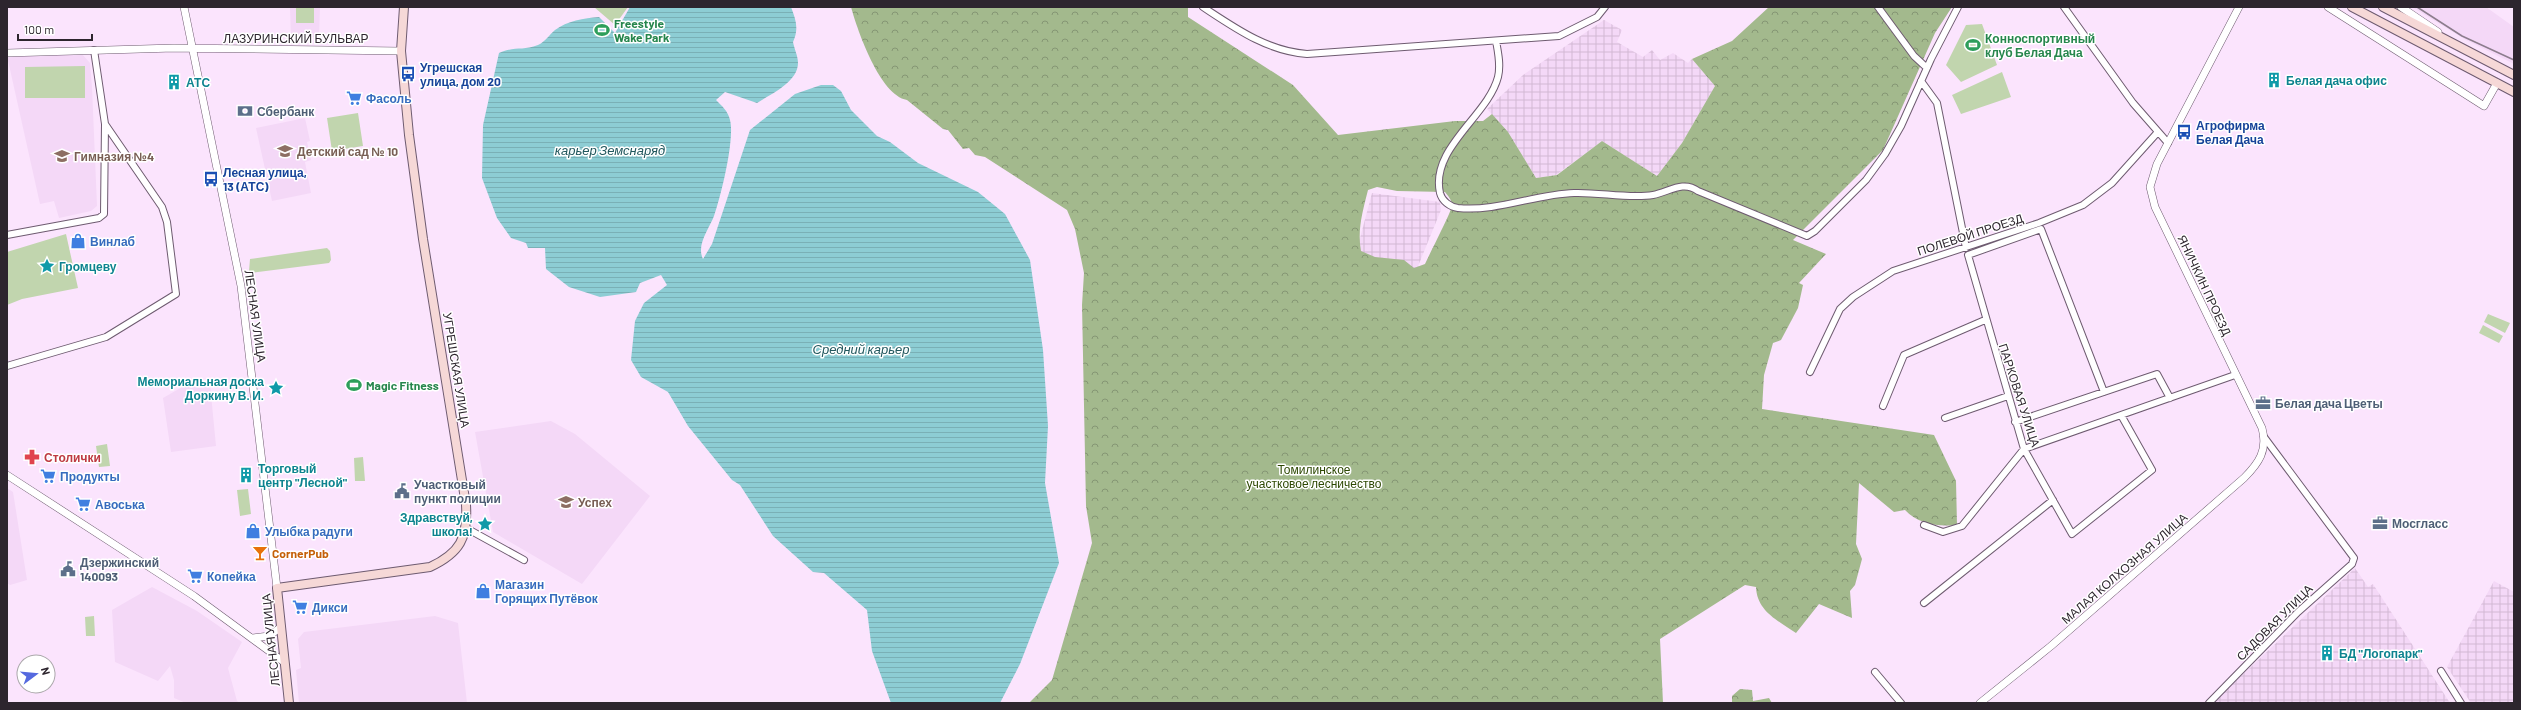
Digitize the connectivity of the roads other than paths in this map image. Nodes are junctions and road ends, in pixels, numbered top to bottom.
1 (184, 7) edge
2 (404, 7) edge
3 (1202, 7) edge
4 (1604, 7) edge
5 (1878, 7) edge
6 (1958, 7) edge
7 (2064, 7) edge
8 (2239, 7) edge
9 (2328, 7) edge
10 (2352, 7) edge
11 (2382, 7) edge
12 (2401, 7) edge
13 (1496, 41) junction
14 (192, 48) junction
15 (94, 50) junction
16 (401, 50) junction
17 (7, 53) edge
18 (2471, 54) junction
19 (1927, 68) junction
20 (2514, 75) edge
21 (1921, 81) junction
22 (2497, 83) junction
23 (2514, 92) edge
24 (105, 124) junction
25 (2157, 133) junction
26 (2168, 143) junction
27 (7, 235) edge
28 (1967, 251) junction
29 (1985, 320) junction
30 (7, 366) edge
31 (1810, 372) dead end
32 (2235, 375) junction
33 (2104, 392) junction
34 (2008, 396) junction
35 (2170, 398) junction
36 (1883, 406) dead end
37 (2121, 415) junction
38 (1945, 418) dead end
39 (2015, 422) junction
40 (2264, 437) junction
41 (2024, 449) junction
42 (7, 475) edge
43 (2053, 500) junction
44 (1924, 525) dead end
45 (466, 528) junction
46 (2354, 558) joint
47 (524, 560) dead end
48 (276, 588) junction
49 (1924, 603) dead end
50 (280, 627) junction
51 (253, 638) junction
52 (284, 662) junction
53 (2441, 671) dead end
54 (1875, 672) dead end
55 (288, 703) edge
56 (1901, 703) edge
57 (1980, 703) edge
58 (2209, 703) edge
59 (2461, 703) edge

1 - 14 street, ЛЕСНАЯ УЛИЦА
2 - 16 main road, УГРЕШСКАЯ УЛИЦА
3 - 13 street
4 - 13 street
5 - 19 street
6 - 19 street
7 - 25 street
8 - 26 street, ЯНИЧКИН ПРОЕЗД
9 - 22 street
10 - 22 main road
11 - 18 main road
12 - 18 street
13 - 21 street
14 - 15 street, ЛАЗУРИНСКИЙ БУЛЬВАР
14 - 16 street, ЛАЗУРИНСКИЙ БУЛЬВАР
14 - 48 street, ЛЕСНАЯ УЛИЦА
15 - 17 street, ЛАЗУРИНСКИЙ БУЛЬВАР
15 - 24 street
16 - 45 main road, УГРЕШСКАЯ УЛИЦА
18 - 20 main road
19 - 21 street
21 - 28 street, ПАРКОВАЯ УЛИЦА
22 - 23 main road
24 - 27 street
24 - 30 street
25 - 26 street
25 - 28 street, ПОЛЕВОЙ ПРОЕЗД
26 - 32 street, ЯНИЧКИН ПРОЕЗД
28 - 29 street, ПАРКОВАЯ УЛИЦА
28 - 31 street, ПОЛЕВОЙ ПРОЕЗД
28 - 33 street
29 - 34 street, ПАРКОВАЯ УЛИЦА
29 - 36 street
32 - 35 street
32 - 40 street, ЯНИЧКИН ПРОЕЗД
33 - 35 street
33 - 39 street
34 - 38 street
34 - 39 street, ПАРКОВАЯ УЛИЦА
35 - 37 street
37 - 41 street
37 - 43 street, ПАРКОВАЯ УЛИЦА
39 - 41 street, ПАРКОВАЯ УЛИЦА
40 - 46 street, ЯНИЧКИН ПРОЕЗД
40 - 57 street, МАЛАЯ КОЛХОЗНАЯ УЛИЦА
41 - 43 street, ПАРКОВАЯ УЛИЦА
41 - 44 street
42 - 51 street
43 - 49 street
45 - 47 street
45 - 48 main road, УГРЕШСКАЯ УЛИЦА
46 - 58 street, САДОВАЯ УЛИЦА
48 - 50 main road, ЛЕСНАЯ УЛИЦА
50 - 51 street
50 - 52 main road, ЛЕСНАЯ УЛИЦА
51 - 52 street
52 - 55 main road, ЛЕСНАЯ УЛИЦА
53 - 59 street
54 - 56 street

